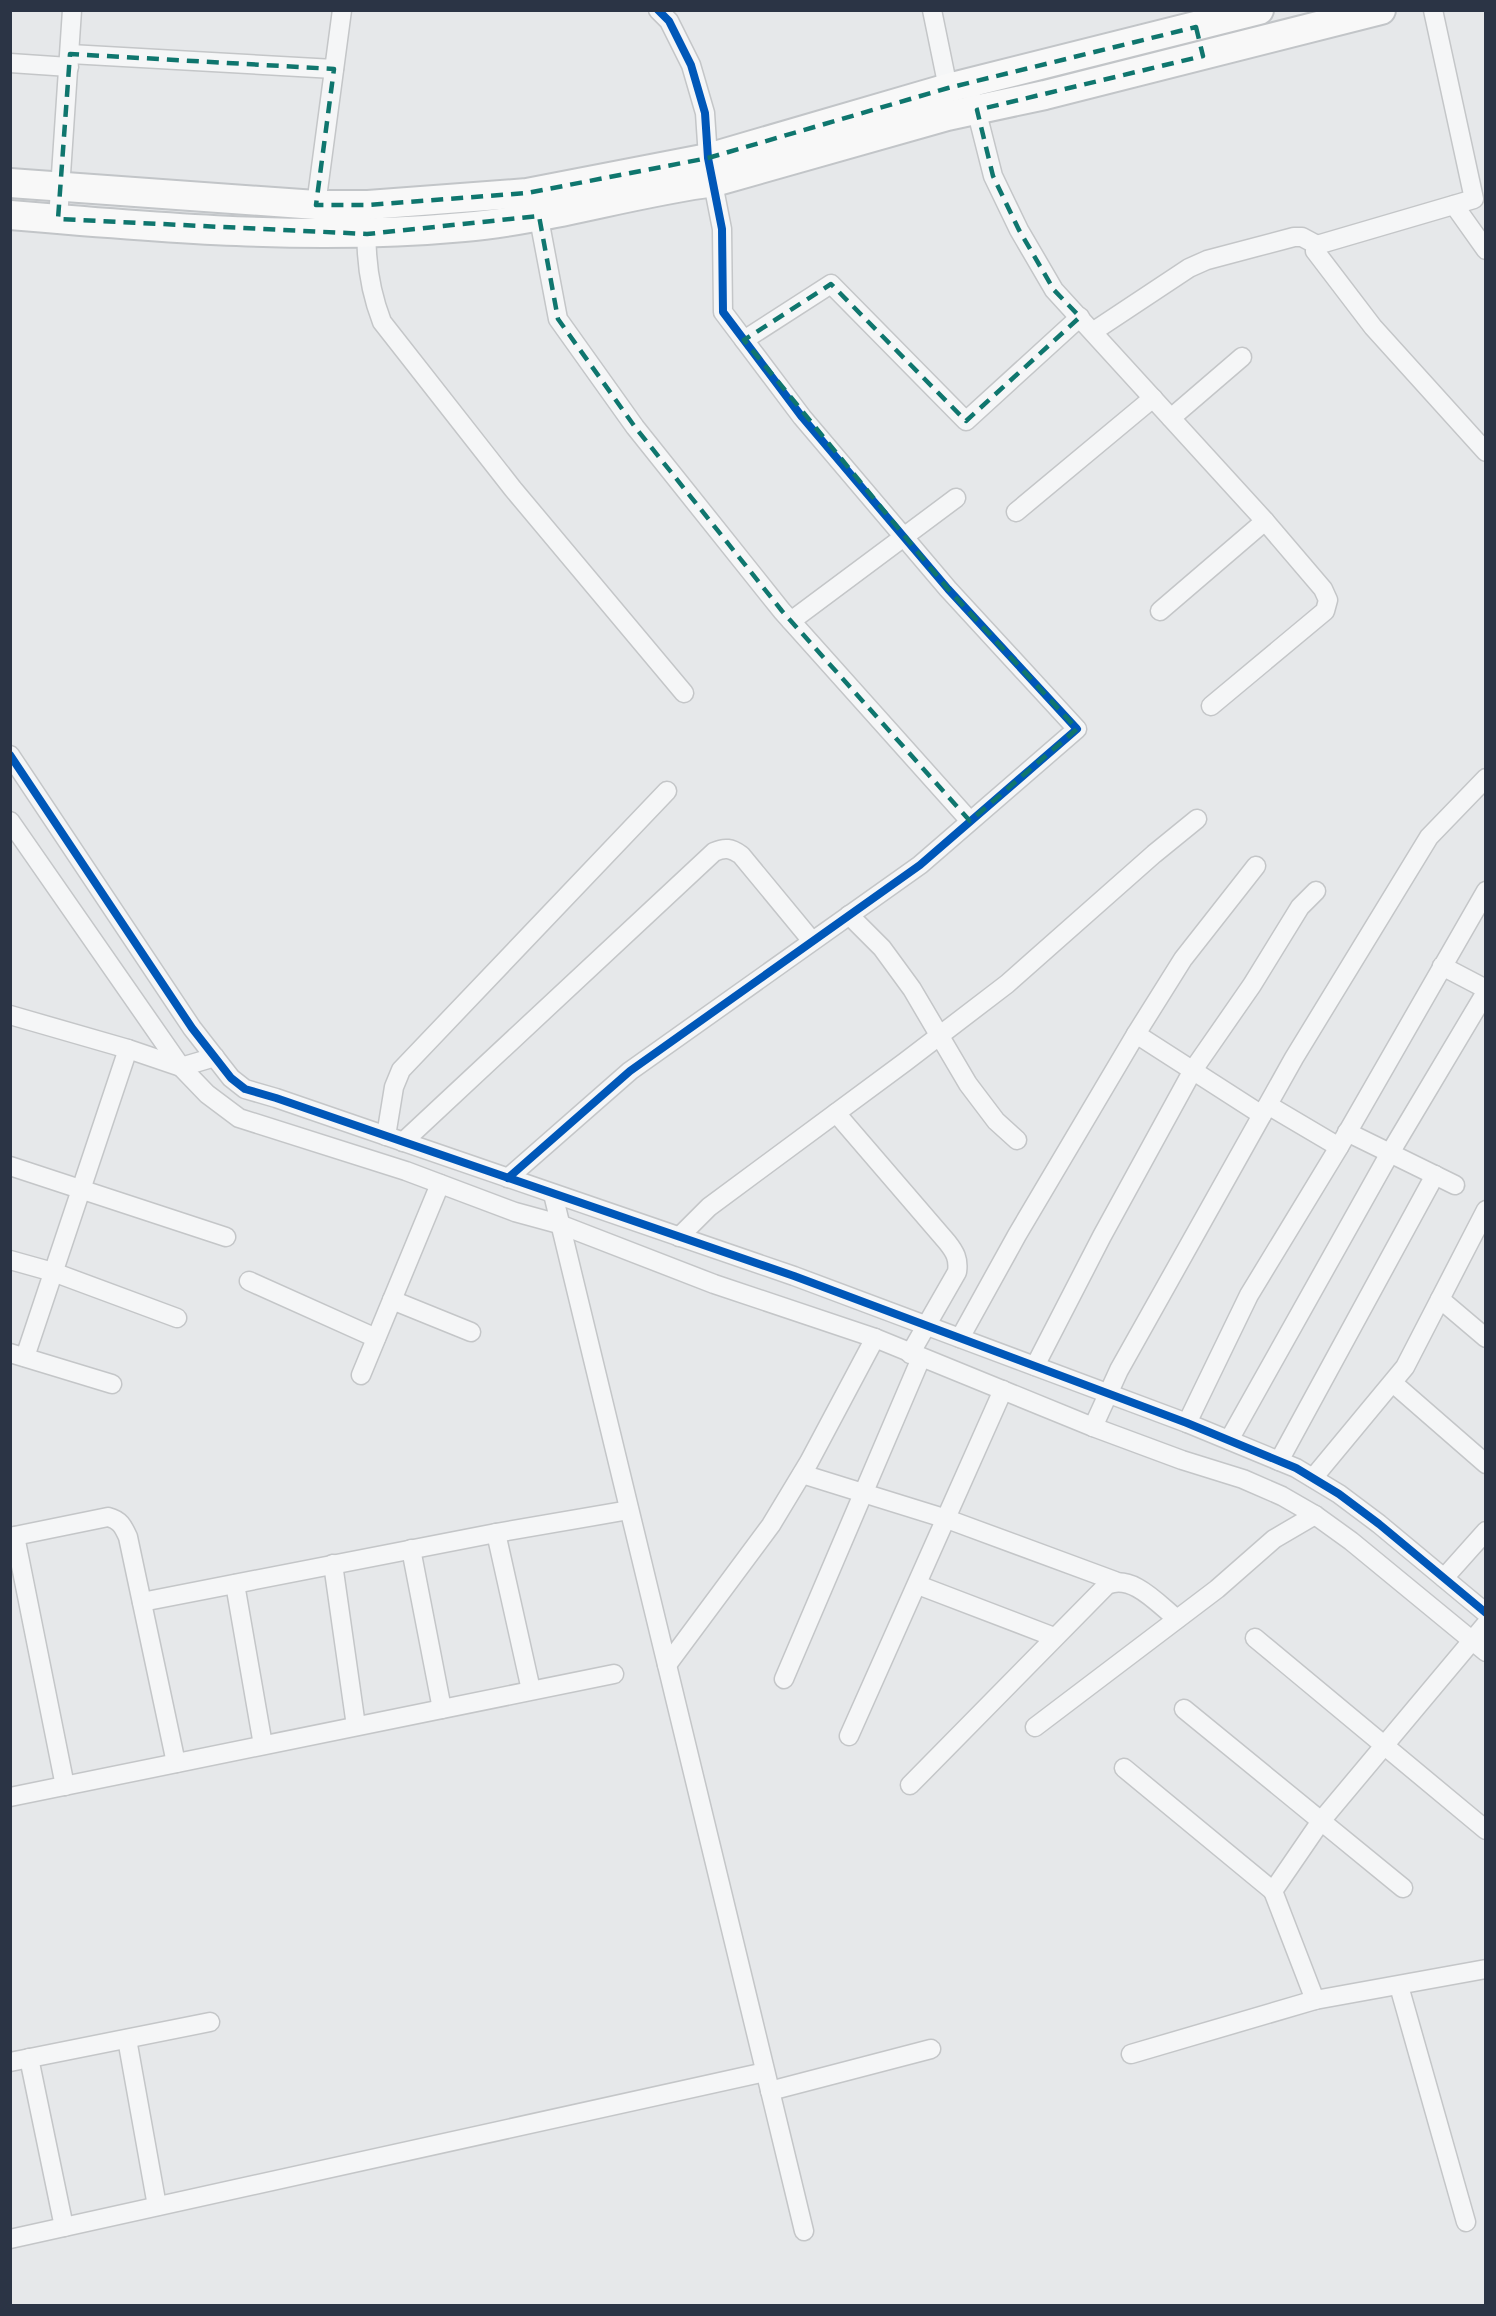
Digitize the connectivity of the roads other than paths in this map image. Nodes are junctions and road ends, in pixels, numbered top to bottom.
1 (72, 10) edge
2 (342, 10) edge
3 (658, 10) edge
4 (932, 10) edge
5 (1259, 10) edge
6 (1381, 10) edge
7 (1433, 10) edge
8 (1194, 19) edge
9 (1203, 56) junction
10 (70, 60) junction
11 (10, 63) edge
12 (334, 69) junction
13 (958, 86) junction
14 (977, 110) junction
15 (711, 170) junction
16 (10, 183) edge
17 (61, 188) junction
18 (1480, 197) edge
19 (368, 204) junction
20 (537, 204) junction
21 (316, 205) junction
22 (1454, 205) junction
23 (10, 215) edge
24 (58, 219) junction
25 (367, 234) junction
26 (1317, 245) junction
27 (1485, 250) edge
28 (1080, 317) junction
29 (1094, 331) junction
30 (744, 340) junction
31 (1242, 357) dead end
32 (1153, 398) junction
33 (1171, 418) junction
34 (1485, 452) edge
35 (956, 498) dead end
36 (1016, 512) dead end
37 (1265, 521) junction
38 (904, 537) junction
39 (1160, 611) dead end
40 (791, 621) junction
41 (684, 693) dead end
42 (1211, 706) dead end
43 (10, 755) edge
44 (1485, 778) edge
45 (667, 791) dead end
46 (1197, 819) dead end
47 (10, 821) edge
48 (970, 821) junction
49 (1256, 866) dead end
50 (1316, 891) dead end
51 (1485, 891) edge
52 (849, 915) junction
53 (812, 941) junction
54 (1442, 966) junction
55 (1485, 991) edge
56 (10, 1015) edge
57 (1136, 1034) junction
58 (940, 1035) junction
59 (128, 1049) junction
60 (215, 1057) junction
61 (181, 1067) junction
62 (1193, 1070) junction
63 (1265, 1110) junction
64 (836, 1113) junction
65 (386, 1136) junction
66 (1343, 1139) junction
67 (1017, 1140) dead end
68 (403, 1142) junction
69 (1390, 1153) junction
70 (10, 1166) edge
71 (1435, 1175) junction
72 (508, 1178) junction
73 (440, 1184) junction
74 (1455, 1185) dead end
75 (81, 1189) junction
76 (553, 1194) junction
77 (1484, 1215) edge
78 (559, 1224) junction
79 (226, 1237) dead end
80 (679, 1237) junction
81 (10, 1260) edge
82 (53, 1272) junction
83 (249, 1281) dead end
84 (1440, 1299) junction
85 (392, 1300) junction
86 (177, 1318) dead end
87 (927, 1325) junction
88 (471, 1332) dead end
89 (376, 1338) junction
90 (875, 1338) junction
91 (960, 1338) junction
92 (1485, 1338) edge
93 (18, 1355) edge
94 (915, 1356) junction
95 (1035, 1366) junction
96 (361, 1375) dead end
97 (1393, 1383) junction
98 (112, 1384) dead end
99 (1003, 1390) junction
100 (1108, 1394) junction
101 (1187, 1423) junction
102 (1093, 1427) junction
103 (1229, 1440) junction
104 (1280, 1461) junction
105 (1485, 1464) edge
106 (802, 1474) junction
107 (1313, 1478) junction
108 (863, 1494) junction
109 (629, 1510) junction
110 (1315, 1515) junction
111 (947, 1519) junction
112 (1485, 1531) edge
113 (495, 1533) junction
114 (13, 1537) edge
115 (411, 1549) junction
116 (333, 1564) junction
117 (1444, 1578) junction
118 (1115, 1581) junction
119 (235, 1584) junction
120 (918, 1585) junction
121 (142, 1602) junction
122 (1485, 1613) edge
123 (1178, 1619) junction
124 (1485, 1624) edge
125 (1054, 1637) junction
126 (1255, 1638) dead end
127 (1478, 1646) edge
128 (667, 1665) junction
129 (614, 1674) dead end
130 (784, 1679) dead end
131 (531, 1690) junction
132 (442, 1709) junction
133 (1184, 1709) dead end
134 (356, 1726) junction
135 (1035, 1726) dead end
136 (849, 1736) dead end
137 (264, 1745) junction
138 (1384, 1746) junction
139 (176, 1763) junction
140 (1124, 1768) dead end
141 (910, 1785) dead end
142 (65, 1786) junction
143 (10, 1797) edge
144 (1321, 1821) junction
145 (1485, 1830) edge
146 (1403, 1888) dead end
147 (1273, 1891) junction
148 (1484, 1974) edge
149 (1399, 1986) junction
150 (1315, 2000) junction
151 (210, 2022) dead end
152 (127, 2039) junction
153 (931, 2049) dead end
154 (1131, 2054) dead end
155 (29, 2058) junction
156 (10, 2062) edge
157 (765, 2072) junction
158 (770, 2091) junction
159 (157, 2206) junction
160 (1466, 2222) dead end
161 (64, 2227) junction
162 (804, 2231) dead end
163 (10, 2239) edge

1 - 10 street
2 - 12 street
3 - 15 street
4 - 13 street
5 - 8 main road
6 - 9 main road
7 - 18 street
8 - 9 street
8 - 13 main road
9 - 14 main road
10 - 11 street
10 - 12 street
10 - 17 street
12 - 21 street
13 - 14 street
13 - 15 main road
14 - 15 main road
14 - 28 street
15 - 20 main road
15 - 30 street
16 - 17 main road
17 - 21 main road
17 - 24 street
18 - 22 street
19 - 20 main road
19 - 21 main road
19 - 25 street
20 - 25 main road
20 - 40 street
22 - 26 street
22 - 27 street
23 - 24 main road
24 - 25 main road
25 - 41 street
26 - 29 street
26 - 34 street
28 - 29 street
28 - 30 street
29 - 32 street
30 - 38 street
31 - 33 street
32 - 33 street
32 - 36 street
33 - 37 street
35 - 38 street
37 - 39 street
37 - 42 street
38 - 40 street
38 - 48 street
40 - 48 street
43 - 60 street
44 - 63 street
45 - 65 street
46 - 58 street
47 - 61 street
48 - 52 street
49 - 57 street
50 - 62 street
51 - 54 street
52 - 53 street
52 - 58 street
53 - 68 street
53 - 72 street
54 - 55 street
54 - 66 street
55 - 69 street
56 - 59 street
57 - 62 street
57 - 91 street
58 - 64 street
58 - 67 street
59 - 61 street
59 - 75 street
60 - 61 street
60 - 65 street
61 - 73 street
62 - 63 street
62 - 95 street
63 - 66 street
63 - 100 street
64 - 80 street
64 - 87 street
65 - 68 street
66 - 69 street
66 - 101 street
68 - 72 street
69 - 71 street
69 - 103 street
70 - 75 street
71 - 74 street
71 - 104 street
72 - 76 street
73 - 78 street
73 - 85 street
75 - 79 street
75 - 82 street
76 - 78 street
76 - 80 street
77 - 84 street
78 - 90 street
78 - 109 street
80 - 87 street
81 - 82 street
82 - 86 street
82 - 93 street
83 - 89 street
84 - 92 street
84 - 97 street
85 - 88 street
85 - 89 street
87 - 91 street
87 - 94 street
89 - 96 street
90 - 94 street
90 - 106 street
91 - 95 street
93 - 98 street
94 - 99 street
94 - 108 street
95 - 100 street
97 - 105 street
97 - 107 street
99 - 102 street
99 - 111 street
100 - 101 street
100 - 102 street
101 - 103 street
102 - 110 street
103 - 104 street
104 - 107 street
106 - 108 street
106 - 128 street
107 - 117 street
108 - 111 street
108 - 130 street
109 - 113 street
109 - 128 street
110 - 123 street
110 - 127 street
111 - 118 street
111 - 120 street
112 - 117 street
113 - 115 street
113 - 131 street
114 - 121 street
114 - 142 street
115 - 116 street
115 - 132 street
116 - 119 street
116 - 134 street
117 - 122 street
118 - 123 street
118 - 125 street
119 - 121 street
119 - 137 street
120 - 125 street
120 - 136 street
121 - 139 street
123 - 135 street
124 - 127 street
125 - 141 street
126 - 138 street
127 - 138 street
128 - 157 street
129 - 131 street
131 - 132 street
132 - 134 street
133 - 144 street
134 - 137 street
137 - 139 street
138 - 144 street
138 - 145 street
139 - 142 street
140 - 147 street
142 - 143 street
144 - 146 street
144 - 147 street
147 - 150 street
148 - 149 street
149 - 150 street
149 - 160 street
150 - 154 street
151 - 152 street
152 - 155 street
152 - 159 street
153 - 158 street
155 - 156 street
155 - 161 street
157 - 158 street
157 - 159 street
158 - 162 street
159 - 161 street
161 - 163 street

